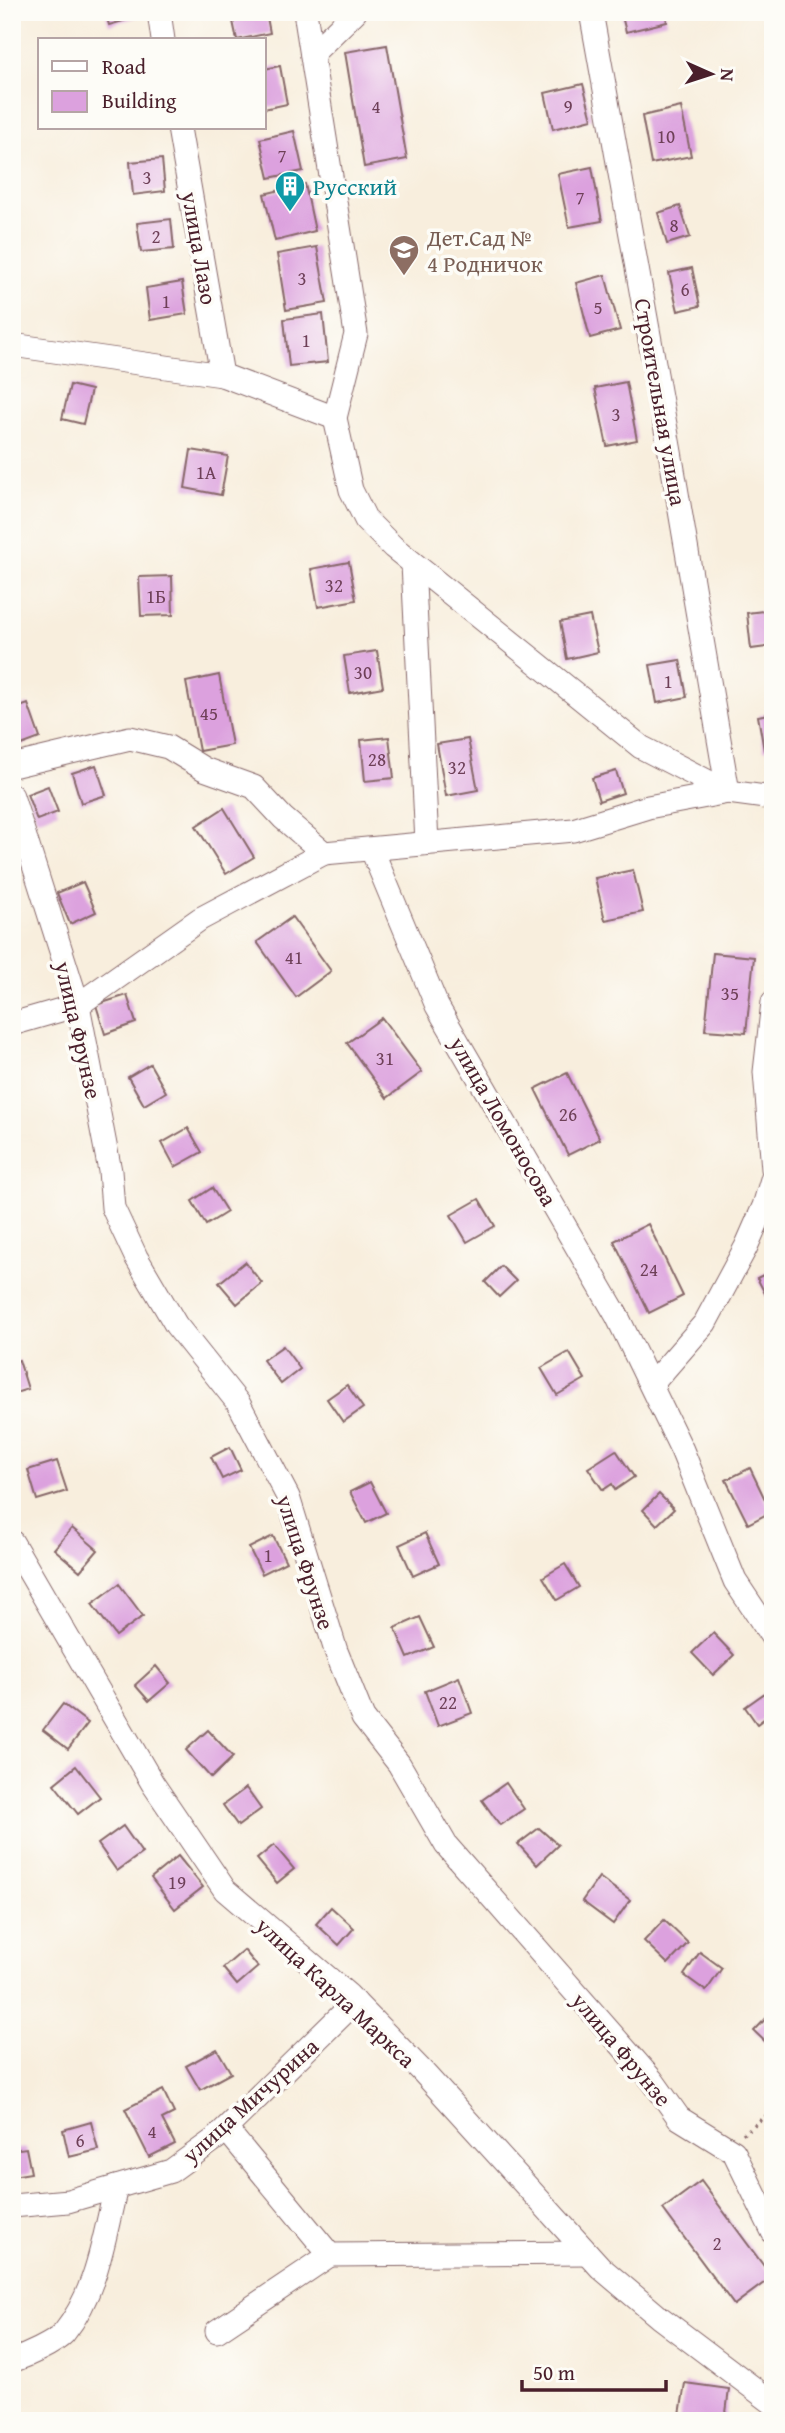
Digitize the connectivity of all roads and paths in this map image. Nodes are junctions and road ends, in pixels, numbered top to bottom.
1 (159, 12) edge
2 (305, 12) edge
3 (355, 12) edge
4 (591, 12) edge
5 (163, 38) edge
6 (312, 54) junction
7 (179, 130) edge
8 (12, 345) edge
9 (222, 371) junction
10 (335, 418) junction
11 (413, 564) junction
12 (12, 766) edge
13 (727, 792) junction
14 (12, 796) edge
15 (773, 798) edge
16 (427, 843) junction
17 (372, 850) junction
18 (324, 853) junction
19 (773, 1002) edge
20 (78, 1005) junction
21 (12, 1024) edge
22 (773, 1169) edge
23 (773, 1176) edge
24 (651, 1385) junction
25 (12, 1542) edge
26 (773, 1638) edge
27 (355, 2002) junction
28 (773, 2110) edge
29 (226, 2129) junction
30 (715, 2140) junction
31 (116, 2187) junction
32 (12, 2206) edge
33 (773, 2232) edge
34 (587, 2253) junction
35 (330, 2255) junction
36 (216, 2331) dead end
37 (12, 2361) edge
38 (773, 2403) edge

1 - 5 street
2 - 6 street
3 - 6 street
4 - 13 street, Строительная улица
6 - 10 street
7 - 9 street, улица Лазо
8 - 9 street
9 - 10 street
10 - 11 street
11 - 13 street
11 - 16 street
12 - 18 street
13 - 15 street
13 - 16 street
14 - 20 street, улица Фрунзе
16 - 17 street
17 - 18 street
17 - 24 street, улица Ломоносова
18 - 20 street
19 - 22 street
20 - 21 street
20 - 30 street, улица Фрунзе
23 - 24 street
24 - 26 street, улица Ломоносова
25 - 27 street, улица Карла Маркса
27 - 29 street, улица Мичурина
27 - 34 street, улица Карла Маркса
28 - 30 path
29 - 31 street, улица Мичурина
29 - 35 street
30 - 33 street, улица Фрунзе
31 - 32 street, улица Мичурина
31 - 37 street
34 - 35 street
34 - 38 street, улица Карла Маркса
35 - 36 street

